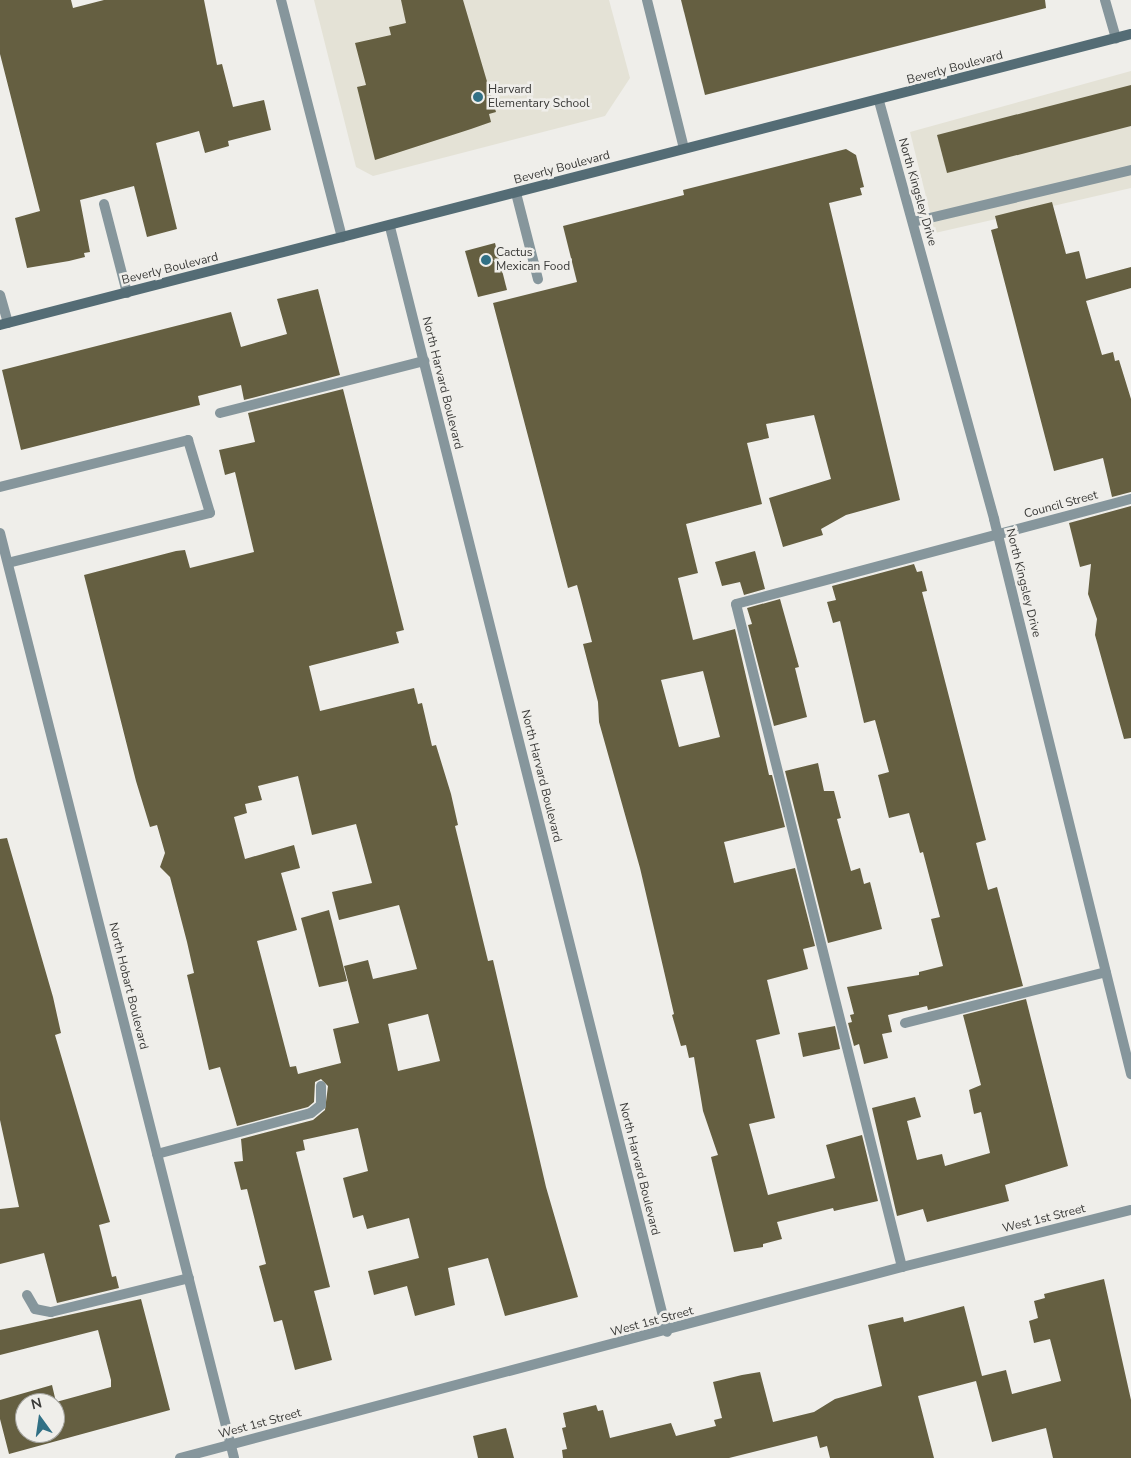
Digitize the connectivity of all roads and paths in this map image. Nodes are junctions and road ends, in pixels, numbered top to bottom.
1 (282, 0) edge
2 (647, 0) edge
3 (1106, 0) edge
4 (1131, 34) edge
5 (1116, 38) junction
6 (879, 101) junction
7 (684, 148) junction
8 (1131, 170) edge
9 (516, 193) junction
10 (104, 204) dead end
11 (913, 222) junction
12 (390, 226) junction
13 (342, 237) junction
14 (538, 279) dead end
15 (127, 293) junction
16 (0, 295) edge
17 (4, 324) edge
18 (424, 361) junction
19 (220, 413) dead end
20 (0, 487) edge
21 (1131, 499) edge
22 (0, 533) edge
23 (997, 535) junction
24 (8, 563) junction
25 (1106, 972) junction
26 (905, 1023) dead end
27 (1131, 1074) edge
28 (321, 1086) dead end
29 (158, 1154) junction
30 (1131, 1210) edge
31 (902, 1267) junction
32 (189, 1278) junction
33 (27, 1295) dead end
34 (667, 1332) junction
35 (231, 1445) junction
36 (180, 1458) edge
37 (234, 1458) edge

1 - 13 street
2 - 7 street
3 - 5 street
4 - 5 main road, Beverly Boulevard
5 - 6 main road, Beverly Boulevard
6 - 7 main road, Beverly Boulevard
6 - 11 street, North Kingsley Drive
7 - 9 main road, Beverly Boulevard
8 - 11 street
9 - 12 main road, Beverly Boulevard
9 - 14 street
10 - 15 street
11 - 23 street, North Kingsley Drive
12 - 13 main road, Beverly Boulevard
12 - 18 street, North Harvard Boulevard
13 - 15 main road, Beverly Boulevard
15 - 17 main road, Beverly Boulevard
16 - 17 street
18 - 19 street
18 - 34 street, North Harvard Boulevard
20 - 24 street
21 - 23 street, Council Street
22 - 24 street, North Hobart Boulevard
23 - 25 street, North Kingsley Drive
23 - 31 street, Council Street
24 - 29 street, North Hobart Boulevard
25 - 26 street
25 - 27 street, North Kingsley Drive
28 - 29 street
29 - 32 street, North Hobart Boulevard
30 - 31 street, West 1st Street
31 - 34 street, West 1st Street
32 - 33 street
32 - 35 street, North Hobart Boulevard
34 - 35 street, West 1st Street
35 - 36 street, West 1st Street
35 - 37 street, North Hobart Boulevard

